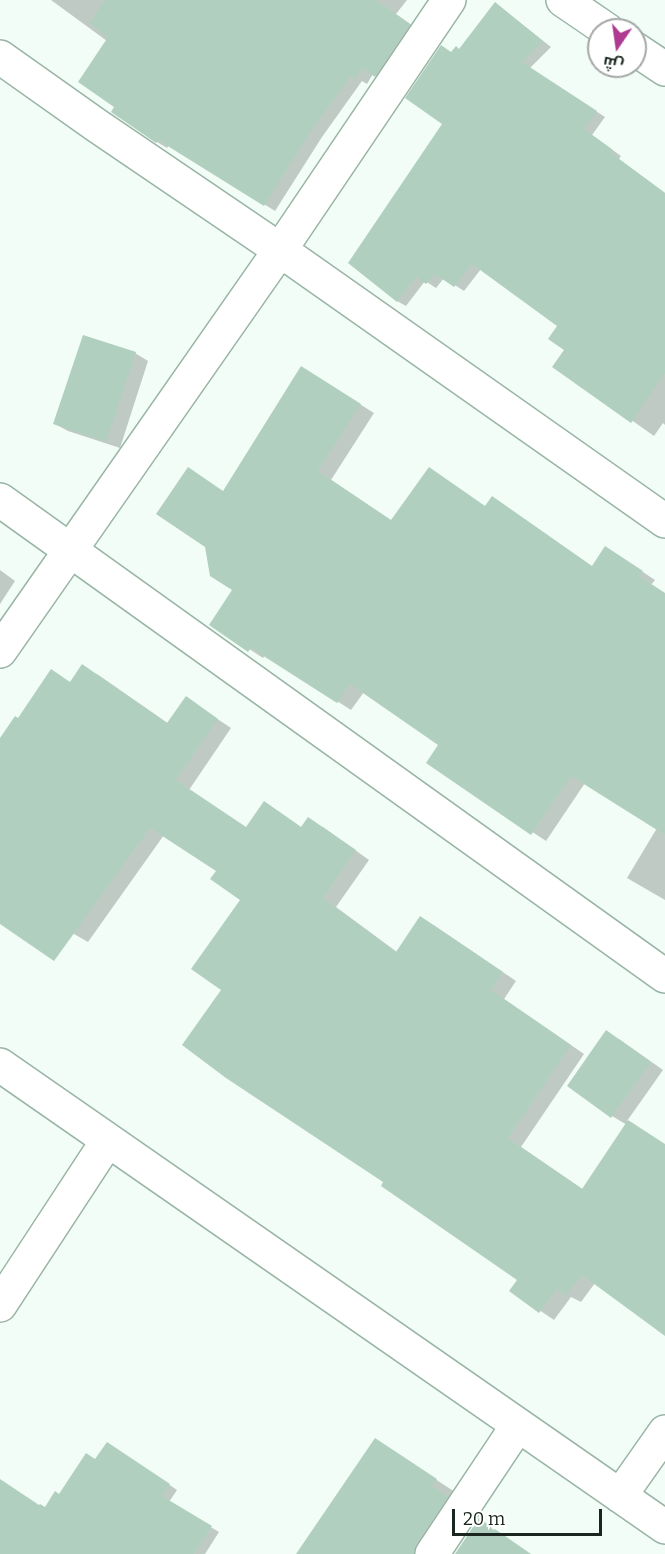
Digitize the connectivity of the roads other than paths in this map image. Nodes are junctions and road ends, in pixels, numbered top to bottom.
1 (449, 0) edge
2 (563, 0) edge
3 (589, 18) edge
4 (0, 57) edge
5 (647, 57) edge
6 (665, 69) edge
7 (280, 250) junction
8 (0, 500) edge
9 (665, 521) edge
10 (70, 549) junction
11 (0, 651) edge
12 (665, 976) edge
13 (0, 1065) edge
14 (108, 1140) junction
15 (0, 1305) edge
16 (518, 1425) junction
17 (665, 1432) edge
18 (620, 1496) junction
19 (665, 1527) edge
20 (432, 1554) edge

1 - 7 street
2 - 3 street
4 - 7 street
5 - 6 street
7 - 9 street
7 - 10 street
8 - 10 street
10 - 11 street
10 - 12 street
13 - 14 street
14 - 15 street
14 - 16 street
16 - 18 street
16 - 20 street
17 - 18 street
18 - 19 street

